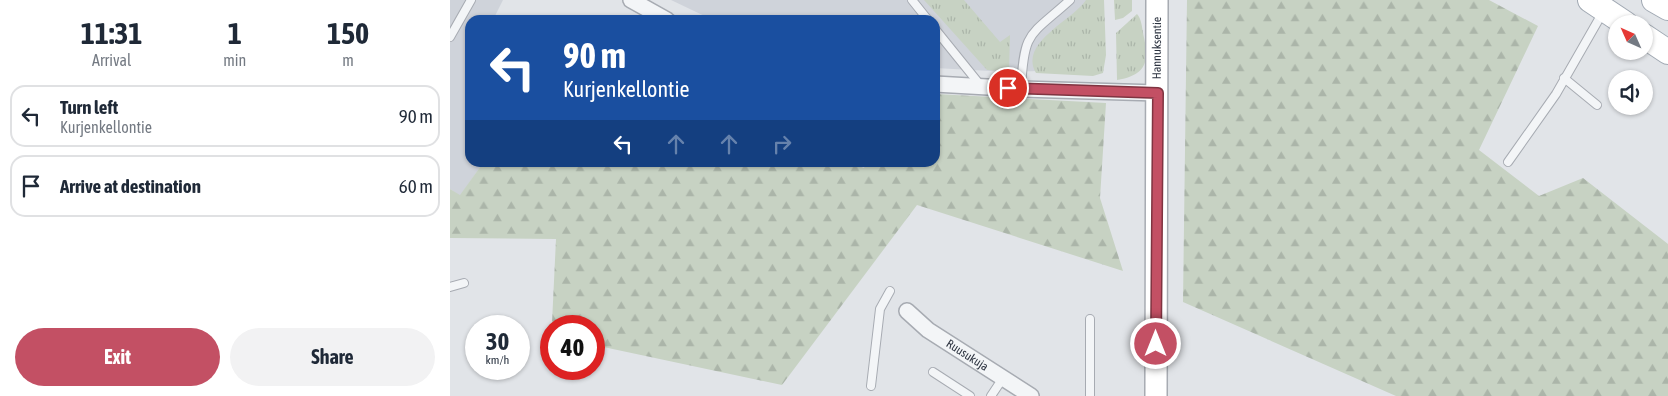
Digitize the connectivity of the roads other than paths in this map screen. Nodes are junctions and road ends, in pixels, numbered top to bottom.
1 (471, 0) edge
2 (631, 0) edge
3 (912, 0) edge
4 (1070, 0) edge
5 (1157, 0) edge
6 (1654, 0) edge
7 (1602, 3) edge
8 (1668, 8) edge
9 (658, 15) edge
10 (924, 15) edge
11 (1616, 15) edge
12 (940, 35) edge
13 (450, 37) edge
14 (1653, 42) edge
15 (1668, 52) edge
16 (1564, 78) junction
17 (940, 84) edge
18 (981, 86) junction
19 (1021, 89) junction
20 (1158, 93) junction
21 (1597, 105) dead end
22 (1508, 162) dead end
23 (464, 284) dead end
24 (450, 286) edge
25 (890, 291) dead end
26 (907, 311) dead end
27 (1090, 319) dead end
28 (933, 372) dead end
29 (1003, 378) junction
30 (871, 386) dead end
31 (970, 396) edge
32 (991, 396) edge
33 (1031, 396) edge
34 (1090, 396) edge
35 (1156, 396) edge

1 - 13 lane
2 - 9 street
3 - 10 lane
4 - 19 lane
5 - 20 street, Hannuksentie
6 - 8 main road
7 - 11 main road
7 - 16 lane
12 - 18 lane
14 - 15 main road
16 - 21 lane
16 - 22 lane
17 - 18 street
18 - 19 street
19 - 20 street
20 - 35 street, Hannuksentie
23 - 24 lane
25 - 30 lane
26 - 29 street, Ruusukuja
27 - 34 lane
28 - 31 lane
29 - 32 lane
29 - 33 street, Ruusukuja

